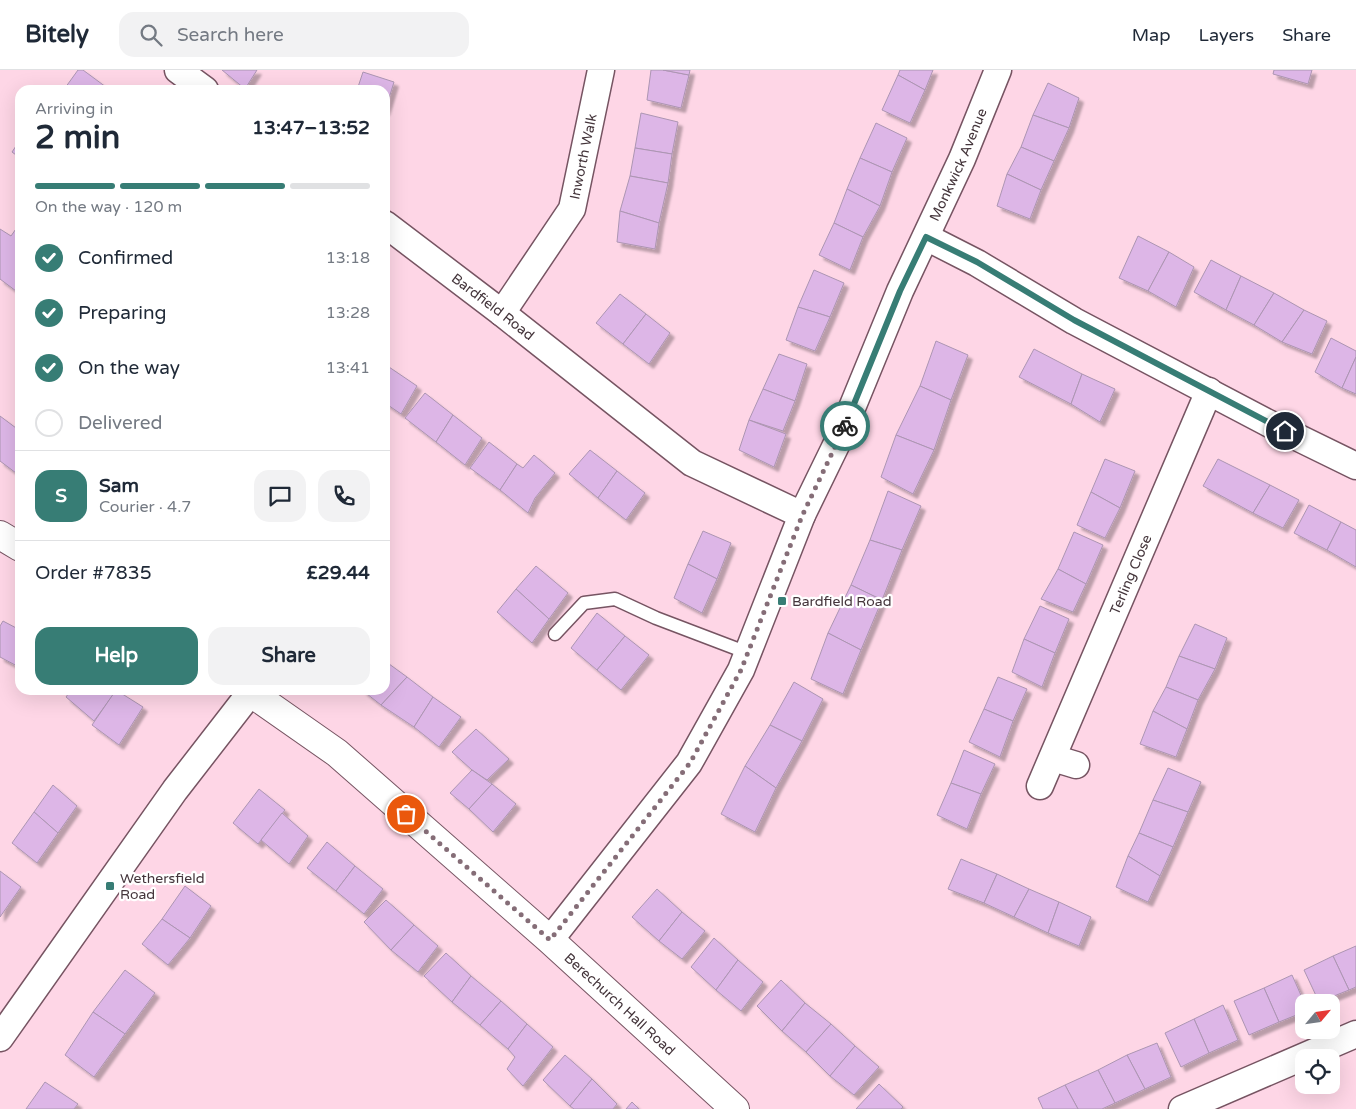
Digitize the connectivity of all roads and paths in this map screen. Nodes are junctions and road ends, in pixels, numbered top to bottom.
1 (178, 70) edge
2 (601, 70) edge
3 (998, 70) edge
4 (198, 85) edge
5 (390, 228) edge
6 (926, 237) junction
7 (502, 313) junction
8 (1209, 391) junction
9 (1356, 466) edge
10 (802, 516) junction
11 (0, 535) edge
12 (15, 544) edge
13 (555, 634) dead end
14 (748, 652) junction
15 (246, 695) edge
16 (255, 695) edge
17 (1040, 786) dead end
18 (550, 940) junction
19 (1356, 1034) edge
20 (0, 1038) edge
21 (735, 1109) edge
22 (1182, 1109) edge

1 - 4 street
2 - 7 street, Inworth Walk
3 - 6 street, Monkwick Avenue
5 - 7 street, Bardfield Road
6 - 8 street
6 - 10 street, Monkwick Avenue
7 - 10 street, Bardfield Road
8 - 9 street
8 - 17 street, Terling Close
10 - 14 street, Monkwick Avenue
11 - 12 street
13 - 14 lane
14 - 18 street, Monkwick Avenue
15 - 20 street
16 - 18 street, Berechurch Hall Road
18 - 21 street, Berechurch Hall Road
19 - 22 street

